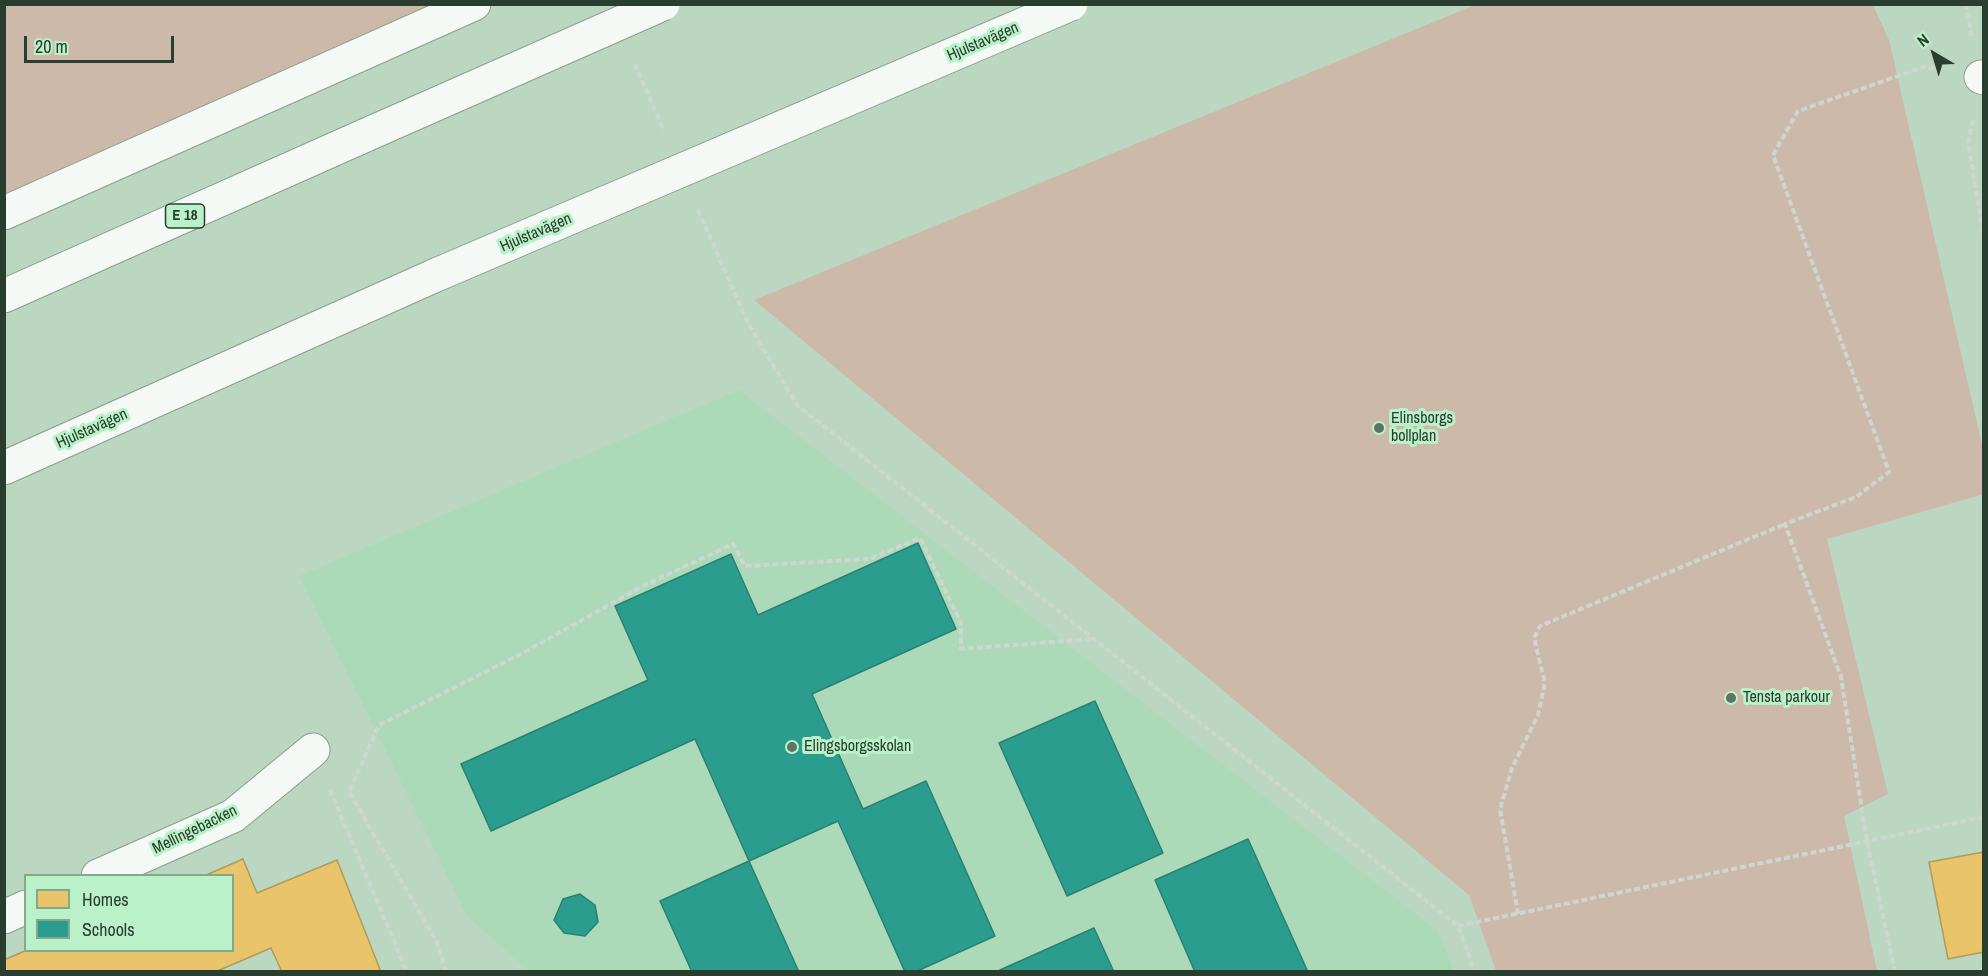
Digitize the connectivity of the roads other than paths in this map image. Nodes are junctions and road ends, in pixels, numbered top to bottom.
1 (474, 4) edge
2 (663, 4) edge
3 (1071, 4) edge
4 (4, 213) edge
5 (4, 296) edge
6 (4, 468) edge
7 (313, 750) road end
8 (102, 874) edge
9 (24, 908) edge
10 (4, 917) edge

1 - 4 main road
2 - 5 main road, E 18, bridge
3 - 6 main road, Hjulstavägen, bridge
7 - 8 main road, Mellingebacken
9 - 10 main road

